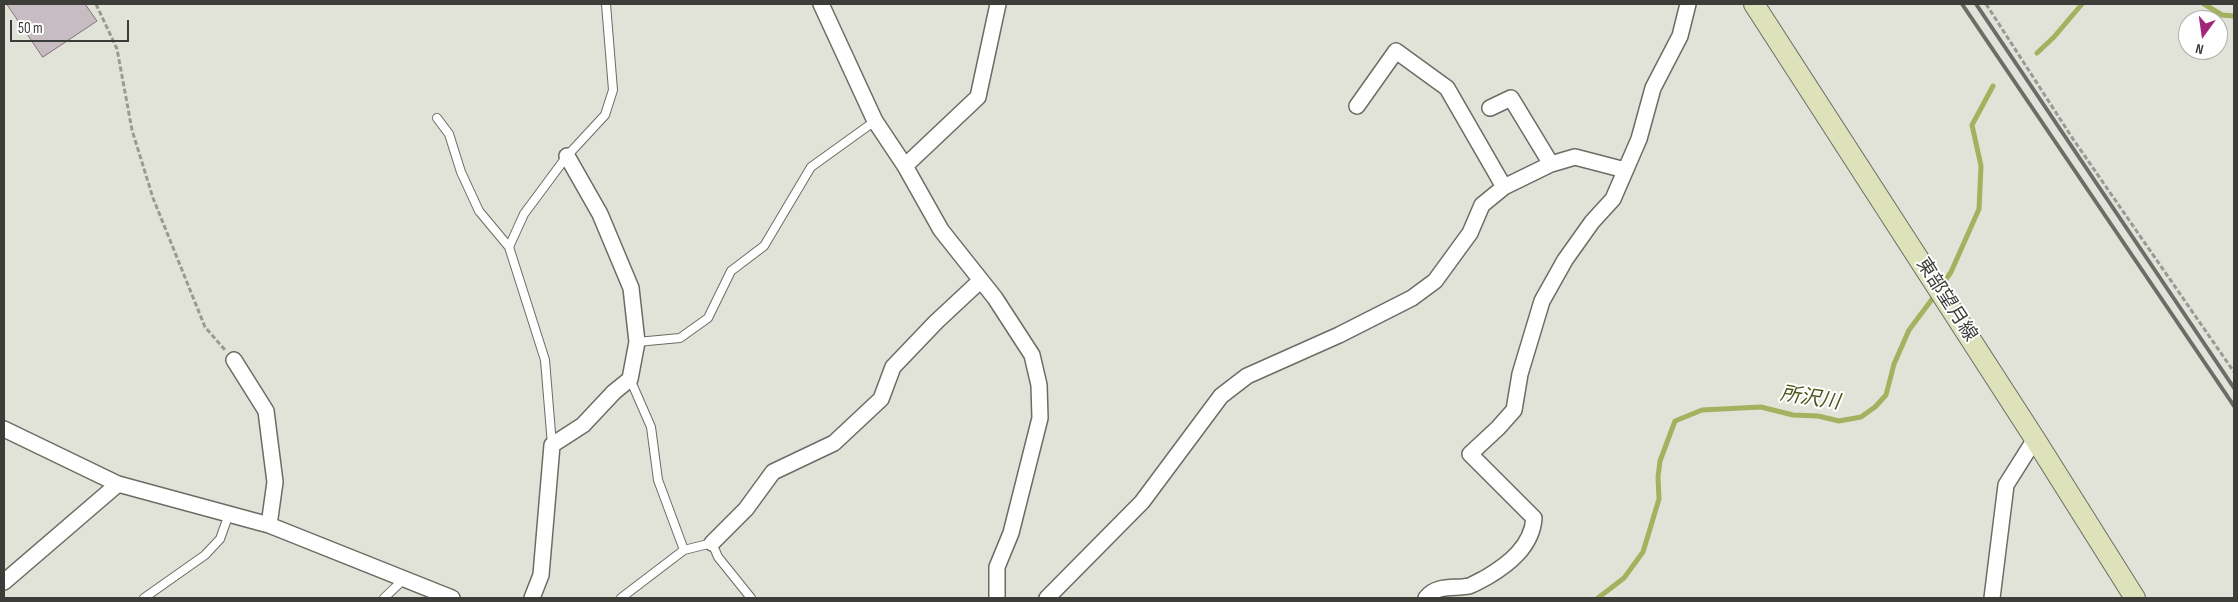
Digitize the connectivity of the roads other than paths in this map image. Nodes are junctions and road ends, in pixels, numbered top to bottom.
1 (606, 4) edge
2 (820, 4) edge
3 (998, 4) edge
4 (1688, 4) edge
5 (1754, 4) edge
6 (1357, 106) dead end
7 (1490, 108) dead end
8 (437, 118) dead end
9 (875, 121) junction
10 (567, 156) junction
11 (1551, 164) junction
12 (905, 166) junction
13 (1625, 170) junction
14 (1504, 187) junction
15 (509, 246) junction
16 (980, 281) junction
17 (637, 342) junction
18 (234, 360) road end
19 (630, 379) junction
20 (4, 429) edge
21 (2035, 439) junction
22 (552, 445) junction
23 (118, 484) junction
24 (229, 514) junction
25 (269, 525) junction
26 (712, 543) junction
27 (684, 550) junction
28 (404, 579) junction
29 (4, 582) edge
30 (144, 598) edge
31 (384, 598) edge
32 (452, 598) edge
33 (532, 598) edge
34 (621, 598) edge
35 (750, 598) edge
36 (998, 598) edge
37 (1047, 598) edge
38 (1426, 598) edge
39 (1992, 598) edge
40 (2135, 598) edge

1 - 10 lane
2 - 9 street
3 - 12 street
4 - 13 street
5 - 21 main road, 東部望月線
6 - 14 street
7 - 11 street
8 - 15 lane
9 - 12 street
9 - 17 lane
10 - 15 lane
10 - 17 street
11 - 13 street
11 - 14 street
12 - 16 street
13 - 38 street
14 - 37 street
15 - 22 lane
16 - 26 street
16 - 36 street
17 - 19 street
18 - 25 street
19 - 22 street
19 - 27 lane
20 - 23 street
21 - 39 street
21 - 40 main road, 東部望月線
22 - 33 street
23 - 24 street
23 - 29 street
24 - 25 street
24 - 30 lane
25 - 28 street
26 - 27 lane
26 - 35 lane
27 - 34 lane
28 - 31 lane
28 - 32 street

